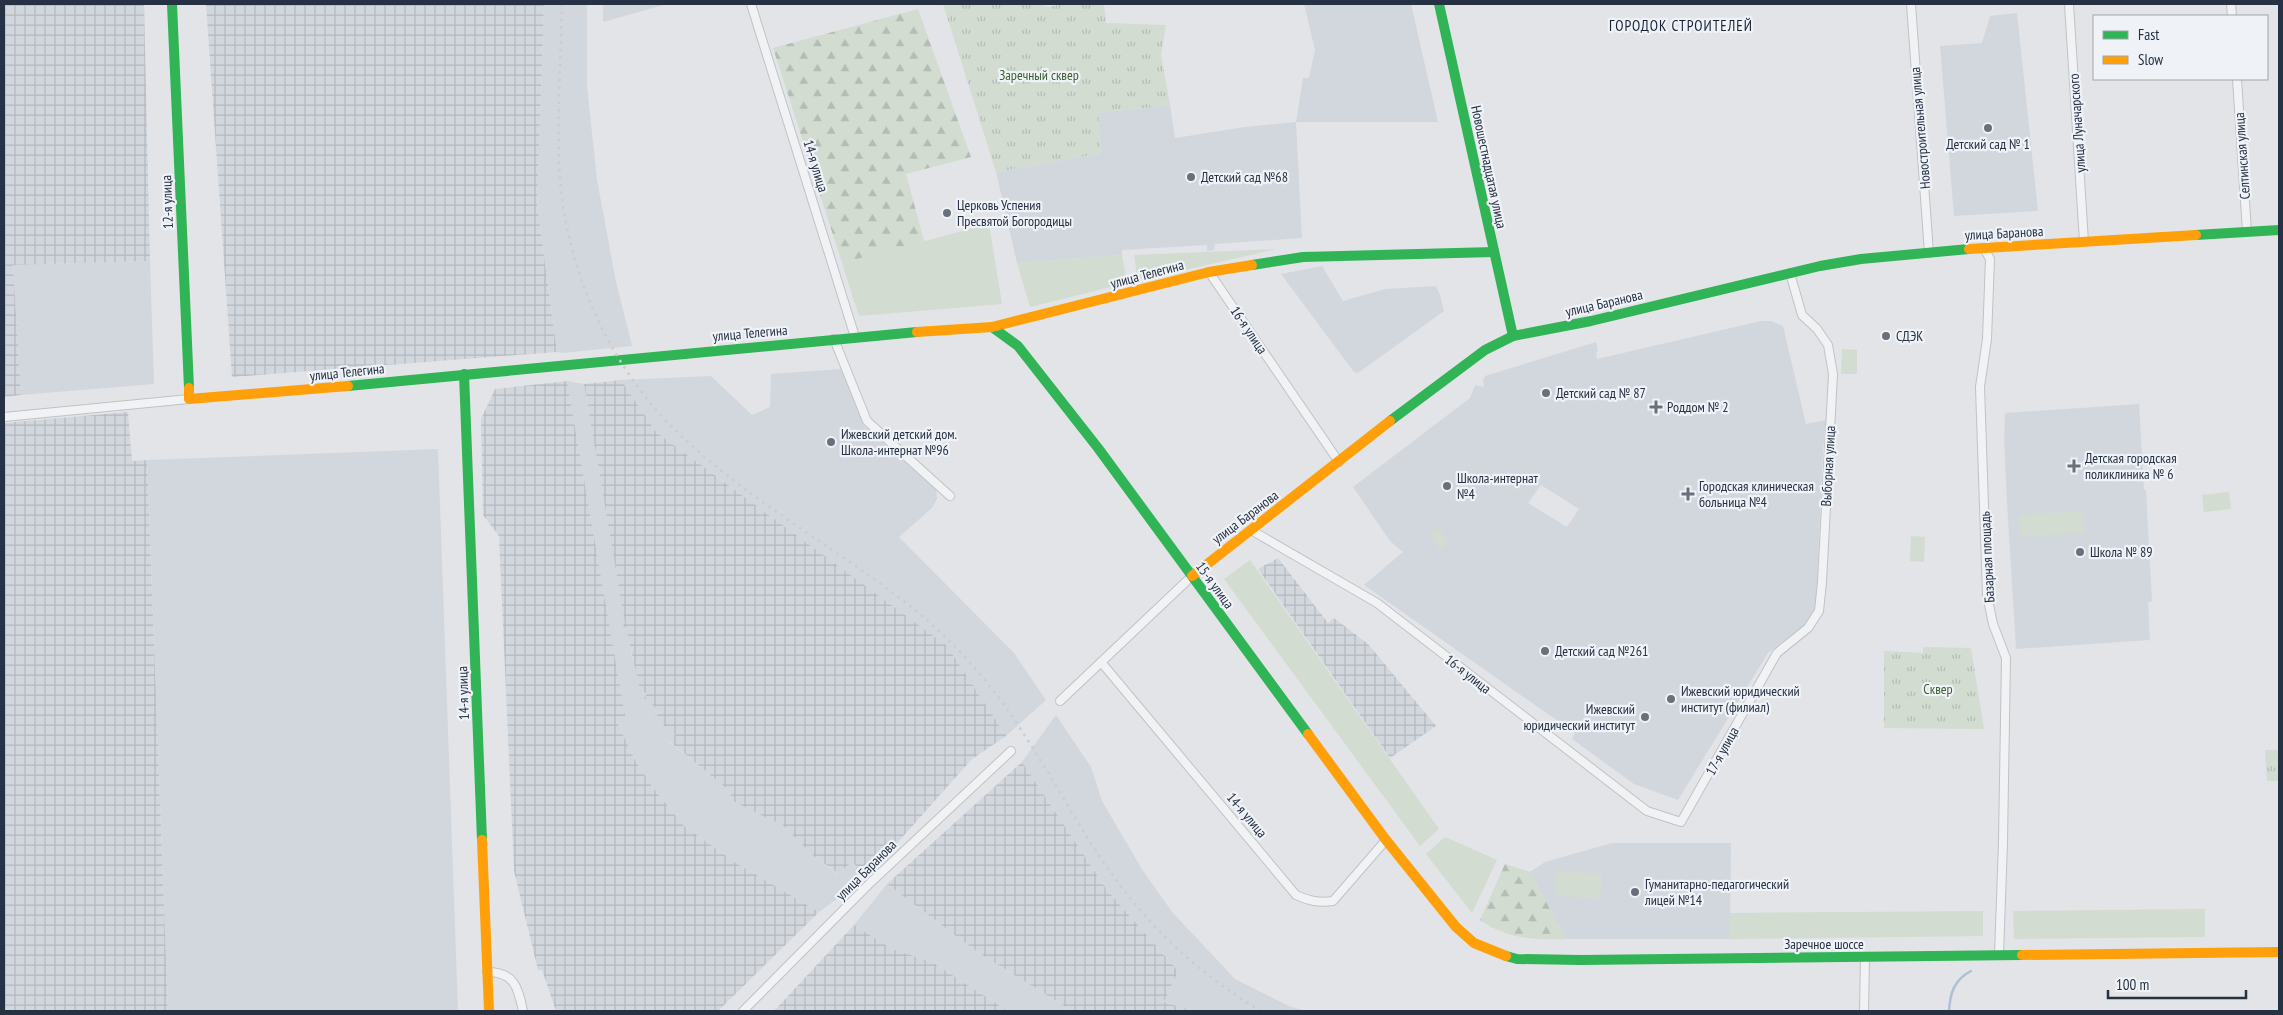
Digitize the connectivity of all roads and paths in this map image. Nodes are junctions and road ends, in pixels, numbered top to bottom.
1 (172, 4) edge
2 (750, 4) edge
3 (1439, 4) edge
4 (1910, 4) edge
5 (2069, 4) edge
6 (2236, 80) edge
7 (2279, 230) edge
8 (2247, 232) junction
9 (2084, 242) junction
10 (1984, 248) junction
11 (1494, 252) junction
12 (1929, 253) junction
13 (1209, 272) junction
14 (1790, 273) junction
15 (992, 327) junction
16 (1513, 336) junction
17 (855, 337) junction
18 (834, 339) junction
19 (464, 374) junction
20 (189, 399) junction
21 (4, 417) edge
22 (1339, 462) junction
23 (950, 496) dead end
24 (1251, 530) junction
25 (1192, 576) junction
26 (1778, 653) joint
27 (1101, 662) junction
28 (1060, 701) dead end
29 (1011, 751) dead end
30 (1681, 822) joint
31 (1386, 840) junction
32 (1408, 867) joint
33 (2279, 952) edge
34 (2000, 955) junction
35 (1865, 958) junction
36 (487, 972) junction
37 (488, 1011) edge
38 (523, 1011) edge
39 (743, 1011) edge
40 (1864, 1011) edge

1 - 20 main road, 12-я улица
2 - 17 street, 14-я улица
3 - 11 main road, Новошестнадцатая улица
4 - 12 street, Новостроительная улица
5 - 9 street, улица Луначарского
6 - 8 street, Селтинская улица
7 - 8 main road, улица Баранова
8 - 9 main road, улица Баранова
9 - 10 main road, улица Баранова
10 - 12 main road, улица Баранова
10 - 34 street, Базарная площадь
11 - 13 main road, улица Телегина
11 - 16 main road, Новошестнадцатая улица
12 - 14 main road, улица Баранова
13 - 15 main road, улица Телегина
13 - 22 street, 16-я улица
14 - 16 main road, улица Баранова
14 - 26 street, Выборная улица
15 - 17 main road, улица Телегина
15 - 25 main road, 15-я улица
16 - 22 main road, улица Баранова
17 - 18 main road, улица Телегина
18 - 19 main road, улица Телегина
18 - 23 street
19 - 20 main road, улица Телегина
19 - 36 main road, 14-я улица
20 - 21 street, улица Телегина
22 - 24 main road, улица Баранова
24 - 25 main road, улица Баранова
24 - 30 street, 16-я улица
25 - 27 street, улица Баранова
25 - 31 main road, 15-я улица
26 - 30 street, 17-я улица
27 - 28 street, улица Баранова
27 - 31 street, 14-я улица
29 - 39 street, улица Баранова
31 - 32 main road, 15-я улица
32 - 35 main road, Заречное шоссе
33 - 34 main road, Заречное шоссе
34 - 35 main road, Заречное шоссе
35 - 40 street
36 - 37 main road, 14-я улица
36 - 38 street

